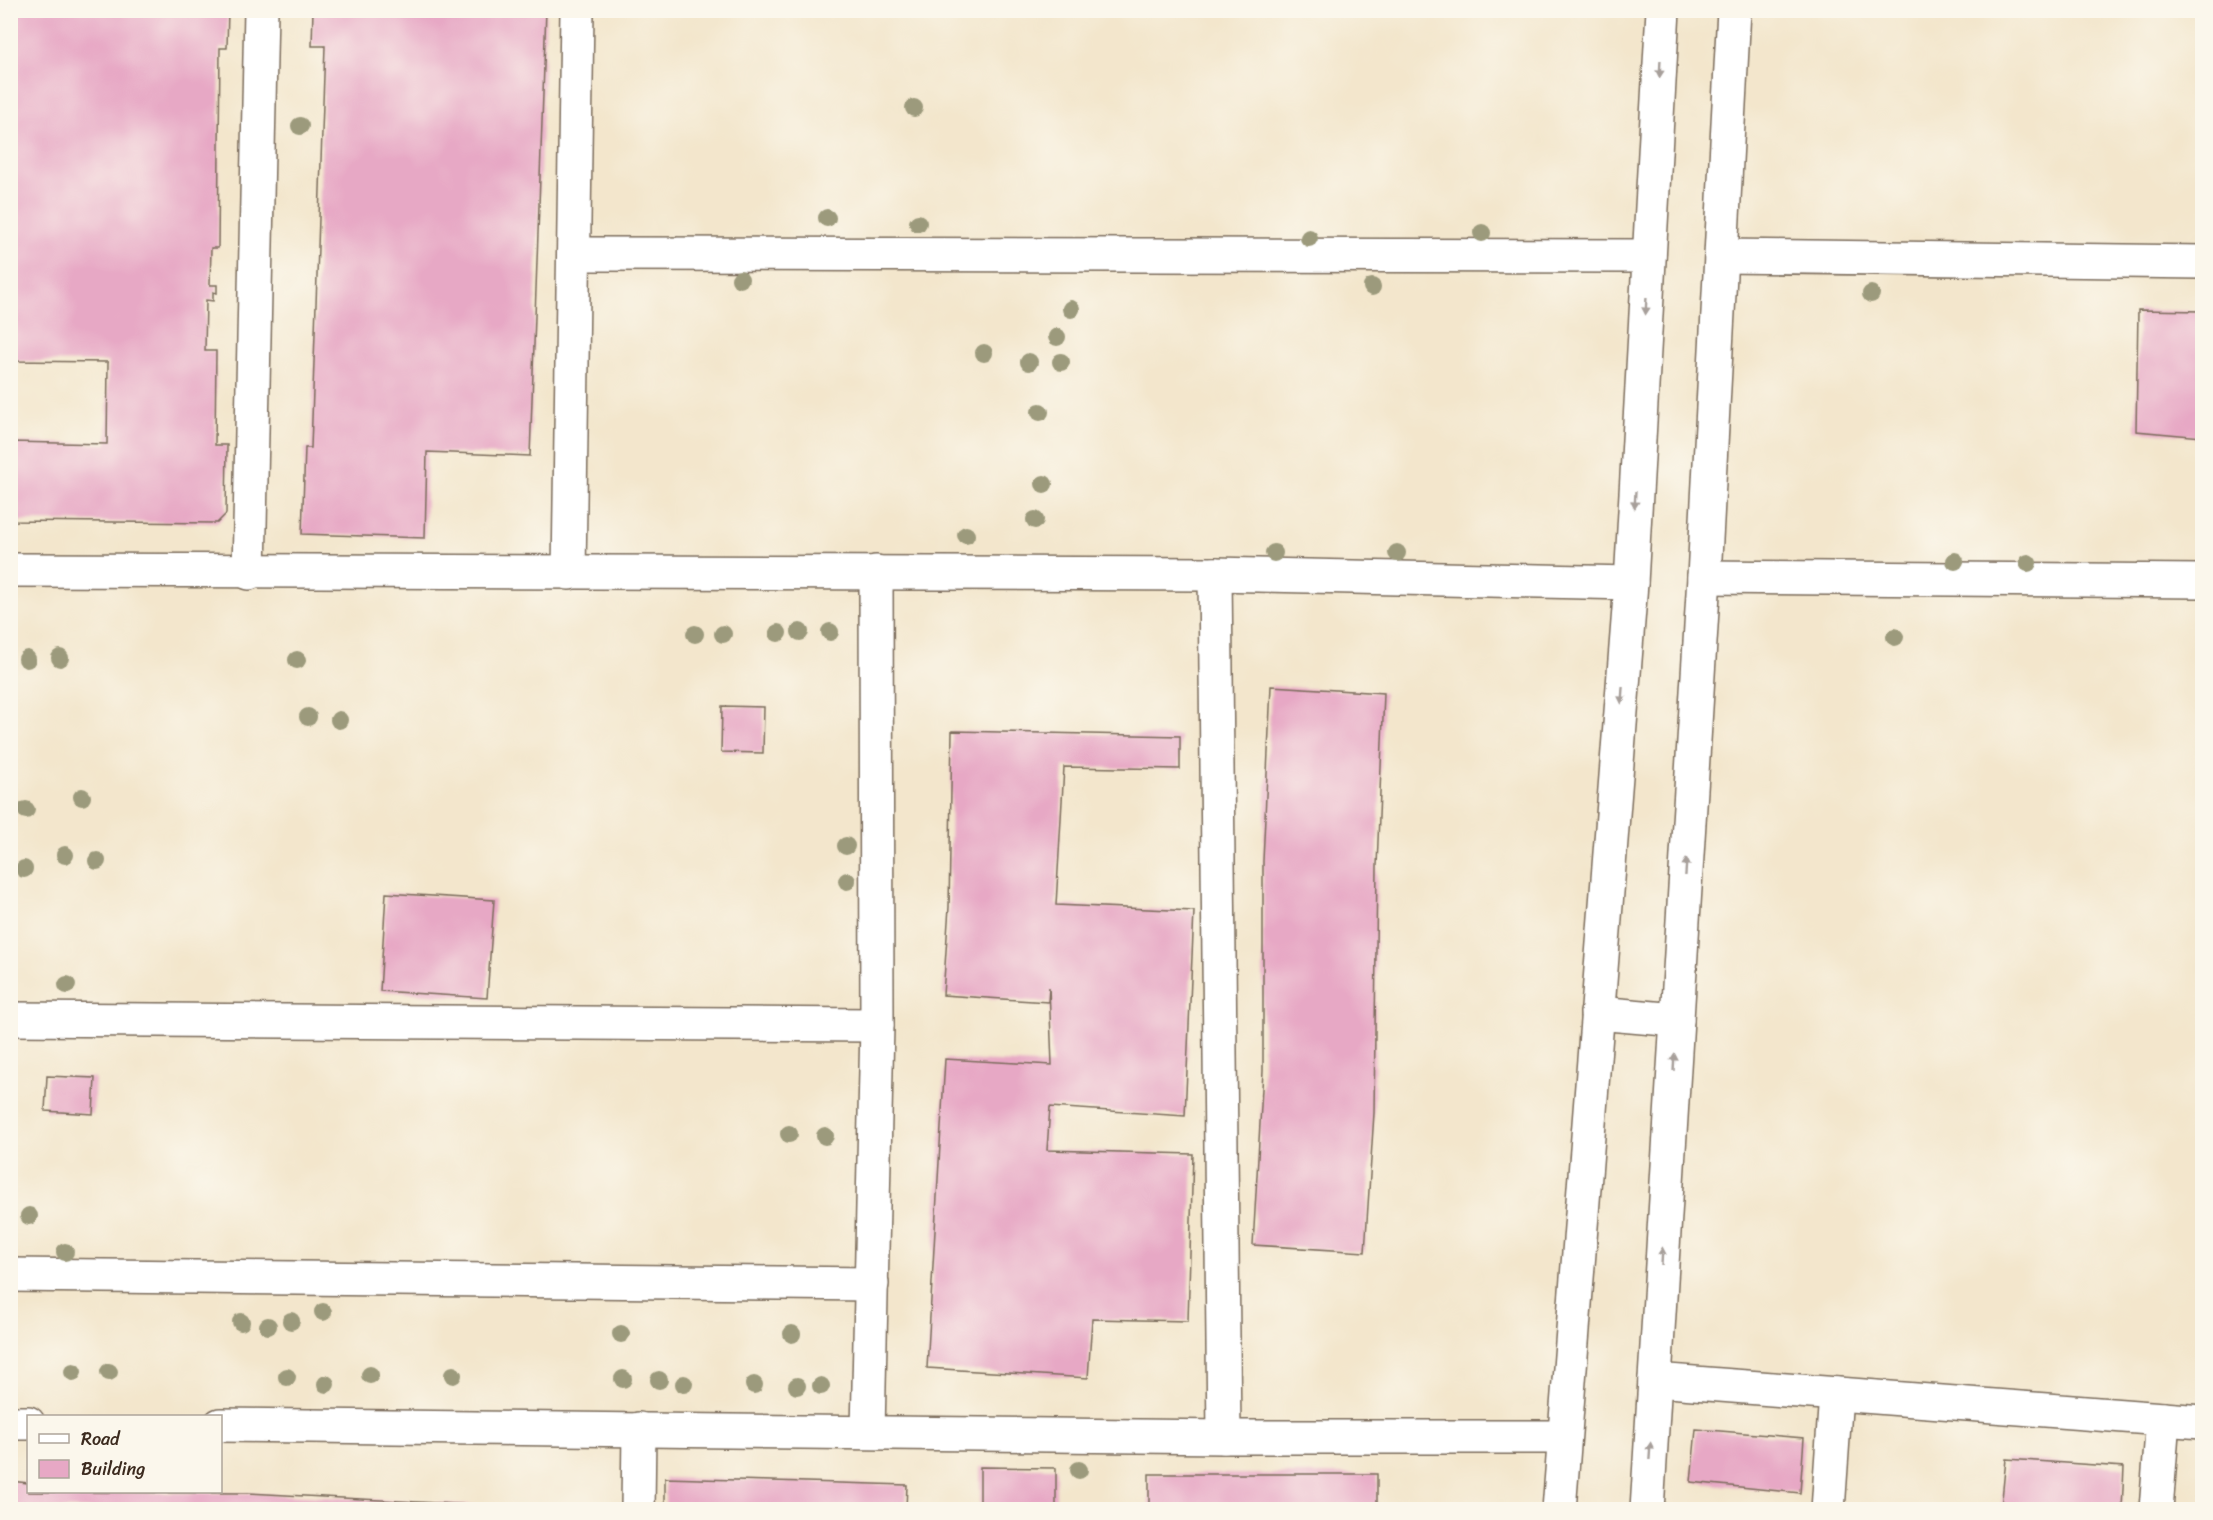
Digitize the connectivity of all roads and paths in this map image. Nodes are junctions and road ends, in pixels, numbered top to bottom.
1 (261, 10) edge
2 (578, 10) edge
3 (1663, 10) edge
4 (1734, 10) edge
5 (574, 254) junction
6 (1649, 256) junction
7 (1721, 256) junction
8 (2202, 262) edge
9 (10, 570) edge
10 (876, 572) junction
11 (249, 573) junction
12 (569, 573) junction
13 (1215, 574) junction
14 (1704, 577) junction
15 (2202, 581) edge
16 (1631, 584) junction
17 (1597, 1013) junction
18 (10, 1019) edge
19 (1677, 1020) junction
20 (877, 1025) junction
21 (10, 1275) edge
22 (872, 1284) junction
23 (1655, 1380) junction
24 (1836, 1394) junction
25 (2163, 1419) junction
26 (2202, 1422) edge
27 (10, 1423) edge
28 (27, 1423) edge
29 (222, 1425) edge
30 (639, 1429) junction
31 (868, 1431) junction
32 (1224, 1437) junction
33 (1564, 1437) junction
34 (638, 1509) edge
35 (1559, 1509) edge
36 (1647, 1509) edge
37 (1828, 1509) edge
38 (2156, 1509) edge

1 - 11 street
2 - 5 street
3 -> 6 street
4 - 7 street
5 - 6 street
5 - 12 street
6 -> 16 street
7 - 8 street
7 - 14 street
9 - 11 street
10 - 12 street
10 - 13 street
10 - 20 street
11 - 12 street
13 - 16 street
13 - 32 street
14 - 15 street
19 -> 14 street
16 -> 17 street
17 - 19 street
17 - 33 street
18 - 20 street
23 -> 19 street
20 - 22 street
21 - 22 street
22 - 31 street
23 - 24 street
36 -> 23 street
24 - 25 street
24 - 37 street
25 - 26 street
25 - 38 street
27 - 28 street
29 - 30 street
30 - 31 street
30 - 34 street
31 - 32 street
32 - 33 street
33 - 35 street

